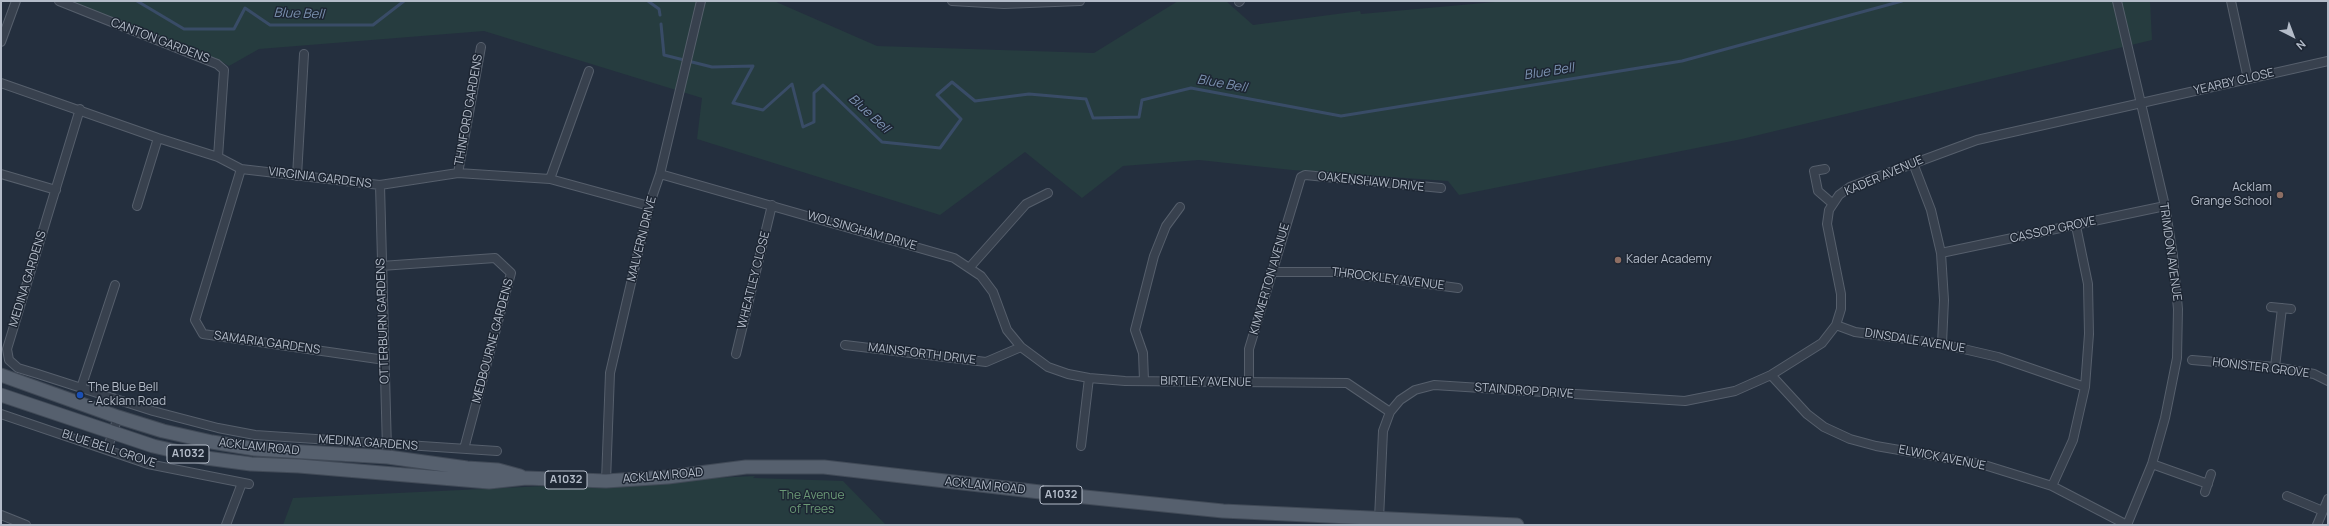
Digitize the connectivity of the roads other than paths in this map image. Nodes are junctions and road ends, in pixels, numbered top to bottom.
1 (16, 1) edge
2 (59, 1) edge
3 (701, 1) edge
4 (952, 1) edge
5 (1080, 1) edge
6 (2117, 1) edge
7 (2231, 1) edge
8 (1004, 3) edge
9 (1, 42) edge
10 (481, 47) dead end
11 (304, 54) dead end
12 (2328, 61) edge
13 (589, 71) dead end
14 (2248, 79) junction
15 (1, 82) edge
16 (2141, 103) junction
17 (80, 110) junction
18 (158, 138) junction
19 (218, 157) junction
20 (1913, 163) junction
21 (1825, 168) dead end
22 (241, 169) junction
23 (458, 173) junction
24 (1, 174) edge
25 (660, 174) junction
26 (297, 176) junction
27 (1301, 177) joint
28 (550, 179) junction
29 (380, 185) junction
30 (1441, 188) dead end
31 (56, 190) junction
32 (1048, 193) dead end
33 (1833, 204) junction
34 (772, 205) junction
35 (137, 206) dead end
36 (649, 206) junction
37 (2165, 206) junction
38 (1180, 207) dead end
39 (2076, 226) junction
40 (1941, 253) junction
41 (381, 266) junction
42 (970, 267) junction
43 (1271, 272) junction
44 (115, 285) dead end
45 (1458, 288) dead end
46 (2271, 307) dead end
47 (2282, 308) junction
48 (2291, 310) dead end
49 (1836, 325) junction
50 (1942, 344) junction
51 (845, 345) dead end
52 (1021, 347) junction
53 (736, 354) dead end
54 (385, 360) junction
55 (2192, 360) dead end
56 (2274, 367) junction
57 (1, 375) edge
58 (1771, 375) junction
59 (1089, 378) junction
60 (1144, 381) junction
61 (2328, 381) edge
62 (1249, 382) junction
63 (2085, 387) junction
64 (80, 388) junction
65 (1, 395) edge
66 (1390, 412) junction
67 (1, 414) edge
68 (118, 417) junction
69 (113, 434) junction
70 (1081, 446) dead end
71 (464, 448) junction
72 (108, 450) junction
73 (387, 451) junction
74 (497, 451) dead end
75 (2152, 464) junction
76 (2211, 474) dead end
77 (526, 478) junction
78 (606, 481) junction
79 (2208, 484) junction
80 (2052, 486) junction
81 (2205, 492) dead end
82 (2287, 496) dead end
83 (2328, 499) edge
84 (2323, 511) junction
85 (1, 515) edge
86 (1380, 518) junction
87 (26, 525) edge
88 (226, 525) edge
89 (1518, 525) edge
90 (2127, 525) edge
91 (2317, 525) edge

1 - 9 street
2 - 19 street, CANTON GARDENS
3 - 25 street, MALVERN DRIVE
4 - 8 street
5 - 8 street
6 - 16 street, TRIMDON AVENUE
7 - 14 street
10 - 23 street, THINFORD GARDENS
11 - 26 street
12 - 14 street, YEARBY CLOSE
13 - 28 street
14 - 16 street, YEARBY CLOSE
15 - 17 street, VIRGINIA GARDENS
16 - 20 street, KADER AVENUE
16 - 37 street, TRIMDON AVENUE
17 - 18 street, VIRGINIA GARDENS
17 - 31 street, MEDINA GARDENS
18 - 19 street, VIRGINIA GARDENS
18 - 35 street
19 - 22 street, VIRGINIA GARDENS
20 - 33 street, KADER AVENUE
20 - 40 street
21 - 33 street
22 - 26 street, VIRGINIA GARDENS
22 - 54 street, SAMARIA GARDENS
23 - 28 street, VIRGINIA GARDENS
23 - 29 street, VIRGINIA GARDENS
24 - 31 street
25 - 34 street, WOLSINGHAM DRIVE
25 - 36 street, MALVERN DRIVE
26 - 29 street, VIRGINIA GARDENS
27 - 30 street, OAKENSHAW DRIVE
27 - 43 street, KIMMERTON AVENUE
28 - 36 street, VIRGINIA GARDENS
29 - 41 street, OTTERBURN GARDENS
31 - 64 street, MEDINA GARDENS
32 - 42 street
33 - 49 street, KADER AVENUE
34 - 42 street, WOLSINGHAM DRIVE
34 - 53 street, WHEATLEY CLOSE
36 - 78 street, MALVERN DRIVE
37 - 39 street, CASSOP GROVE
37 - 75 street, TRIMDON AVENUE
38 - 60 street
39 - 40 street, CASSOP GROVE
39 - 63 street
40 - 50 street
41 - 54 street, OTTERBURN GARDENS
41 - 71 street, MEDBOURNE GARDENS
42 - 52 street, WOLSINGHAM DRIVE
43 - 45 street, THROCKLEY AVENUE
43 - 62 street, KIMMERTON AVENUE
44 - 64 street
46 - 47 street
47 - 48 street
47 - 56 street
49 - 50 street, DINSDALE AVENUE
49 - 58 street, KADER AVENUE
50 - 63 street, DINSDALE AVENUE
51 - 52 street, MAINSFORTH DRIVE
52 - 59 street, BIRTLEY AVENUE
54 - 73 street, OTTERBURN GARDENS
55 - 56 street, HONISTER GROVE
56 - 61 street, HONISTER GROVE
57 - 68 main road, ACKLAM ROAD / A1032
58 - 66 street, STAINDROP DRIVE
58 - 80 street, ELWICK AVENUE
59 - 60 street, BIRTLEY AVENUE
59 - 70 street
60 - 62 street, BIRTLEY AVENUE
62 - 66 street, BIRTLEY AVENUE
63 - 80 street
64 - 73 street, MEDINA GARDENS
65 - 69 main road, ACKLAM ROAD / A1032
66 - 86 street, STAINDROP DRIVE
67 - 72 street, BLUE BELL GROVE
68 - 69 street
68 - 73 main road, ACKLAM ROAD / A1032
69 - 72 street
69 - 77 main road, ACKLAM ROAD / A1032
71 - 73 street, MEDINA GARDENS
71 - 74 street, MEDINA GARDENS
72 - 88 street, BLUE BELL GROVE
73 - 77 main road, ACKLAM ROAD / A1032
75 - 79 street
75 - 90 street, TRIMDON AVENUE
76 - 79 street
77 - 78 main road, ACKLAM ROAD / A1032
78 - 86 main road, ACKLAM ROAD / A1032
79 - 81 street
80 - 90 street, ELWICK AVENUE
82 - 84 street
83 - 84 street
84 - 91 street
85 - 87 street
86 - 89 main road, ACKLAM ROAD / A1032

